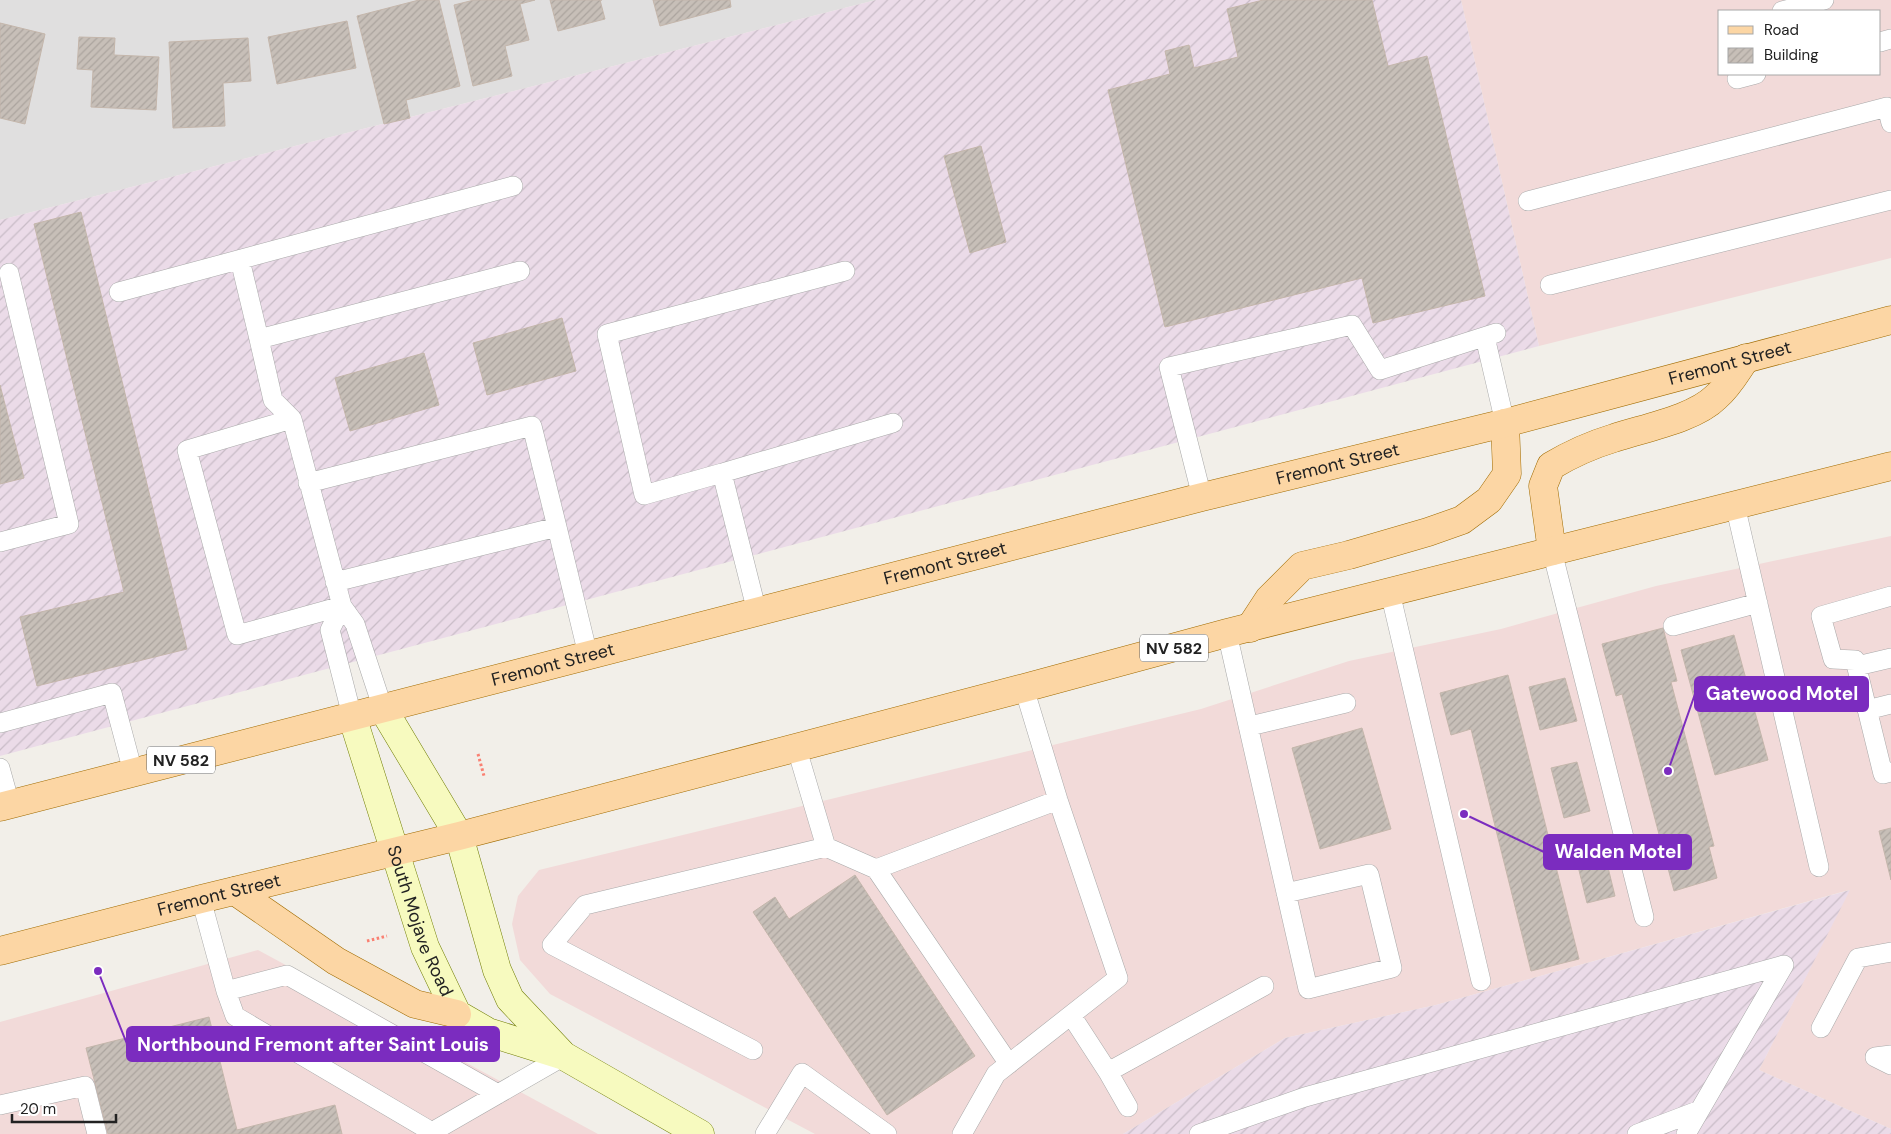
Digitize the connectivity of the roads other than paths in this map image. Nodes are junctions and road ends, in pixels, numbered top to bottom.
1 (1824, 0) edge
2 (1786, 10) edge
3 (1752, 75) edge
4 (1737, 79) dead end
5 (1891, 123) edge
6 (513, 186) dead end
7 (1891, 200) edge
8 (1528, 201) dead end
9 (240, 260) junction
10 (520, 271) dead end
11 (845, 271) dead end
12 (9, 273) dead end
13 (1550, 285) dead end
14 (119, 292) dead end
15 (1891, 320) edge
16 (259, 339) junction
17 (1746, 358) junction
18 (292, 419) junction
19 (893, 423) dead end
20 (1505, 423) junction
21 (1891, 466) edge
22 (722, 473) junction
23 (308, 483) junction
24 (1202, 497) junction
25 (1735, 505) junction
26 (557, 526) junction
27 (0, 542) edge
28 (1552, 551) junction
29 (335, 582) junction
30 (1390, 592) junction
31 (1891, 596) edge
32 (1758, 603) junction
33 (342, 606) junction
34 (757, 612) junction
35 (1673, 626) dead end
36 (1238, 631) junction
37 (588, 656) junction
38 (1891, 658) edge
39 (1857, 666) junction
40 (1024, 688) junction
41 (1346, 703) dead end
42 (1891, 704) edge
43 (383, 709) junction
44 (1867, 710) junction
45 (352, 716) junction
46 (0, 723) edge
47 (1250, 726) junction
48 (796, 746) junction
49 (0, 768) edge
50 (133, 772) junction
51 (1891, 772) edge
52 (1058, 800) junction
53 (5, 806) edge
54 (459, 836) junction
55 (826, 847) junction
56 (394, 852) junction
57 (1819, 867) dead end
58 (876, 869) junction
59 (235, 891) junction
60 (1286, 893) junction
61 (201, 899) junction
62 (1644, 917) dead end
63 (0, 951) edge
64 (1891, 952) edge
65 (1481, 981) dead end
66 (1264, 986) dead end
67 (226, 990) junction
68 (457, 1014) junction
69 (1071, 1015) junction
70 (1821, 1028) dead end
71 (753, 1050) dead end
72 (1891, 1055) edge
73 (564, 1056) junction
74 (1009, 1064) junction
75 (1891, 1065) edge
76 (1108, 1072) junction
77 (498, 1094) junction
78 (0, 1105) edge
79 (1128, 1107) dead end
80 (1700, 1110) junction
81 (97, 1134) edge
82 (700, 1134) edge
83 (765, 1134) edge
84 (887, 1134) edge
85 (962, 1134) edge
86 (1199, 1134) edge
87 (1637, 1134) edge
88 (1686, 1134) edge

1 - 2 lane
3 - 4 lane
5 - 8 lane
6 - 9 lane
7 - 13 lane
9 - 14 lane
9 - 16 lane
10 - 16 lane
11 - 22 lane
12 - 27 lane
15 - 17 main road, Fremont Street / NV 582
16 - 18 lane
17 - 20 main road, Fremont Street / NV 582
17 - 28 main road
18 - 23 lane
18 - 33 lane
19 - 22 lane
20 - 24 main road, Fremont Street / NV 582
20 - 24 lane
20 - 36 main road
21 - 25 main road, Fremont Street / NV 582
22 - 34 lane
23 - 26 lane
23 - 29 lane
24 - 34 main road, Fremont Street / NV 582
25 - 28 main road, Fremont Street / NV 582
25 - 32 lane
26 - 29 lane
26 - 37 lane
28 - 30 main road, Fremont Street / NV 582
28 - 62 lane
29 - 33 lane
30 - 36 main road, Fremont Street / NV 582
30 - 65 lane
31 - 39 lane
32 - 35 lane
32 - 57 lane
33 - 43 lane
33 - 45 lane
34 - 37 main road, Fremont Street / NV 582
36 - 40 main road, Fremont Street / NV 582
36 - 47 lane
37 - 43 main road, Fremont Street / NV 582
38 - 39 lane
39 - 44 lane
40 - 48 main road, Fremont Street / NV 582
40 - 52 lane
41 - 47 lane
42 - 44 lane
43 - 45 main road, Fremont Street / NV 582
43 - 54 street, South Mojave Road
44 - 51 lane
45 - 50 main road, Fremont Street / NV 582
45 - 56 street, South Mojave Road
46 - 50 lane
47 - 60 lane
48 - 54 main road, Fremont Street / NV 582
48 - 55 lane
49 - 53 lane
50 - 53 main road, Fremont Street / NV 582
52 - 58 lane
52 - 69 lane
54 - 56 main road, Fremont Street / NV 582
54 - 73 street, South Mojave Road
55 - 58 lane
55 - 71 lane
56 - 59 main road, Fremont Street / NV 582
56 - 68 street, South Mojave Road
58 - 74 lane
59 - 61 main road, Fremont Street / NV 582
59 - 68 main road
60 - 60 lane
61 - 63 main road, Fremont Street / NV 582
61 - 67 lane
64 - 70 lane
66 - 76 lane
67 - 77 lane
67 - 77 lane
68 - 73 street, South Mojave Road
69 - 74 lane
69 - 76 lane
72 - 75 lane
73 - 77 lane
73 - 82 street, South Mojave Road
74 - 85 lane
76 - 79 lane
78 - 81 lane
80 - 86 lane
80 - 87 lane
80 - 88 lane
83 - 84 lane

